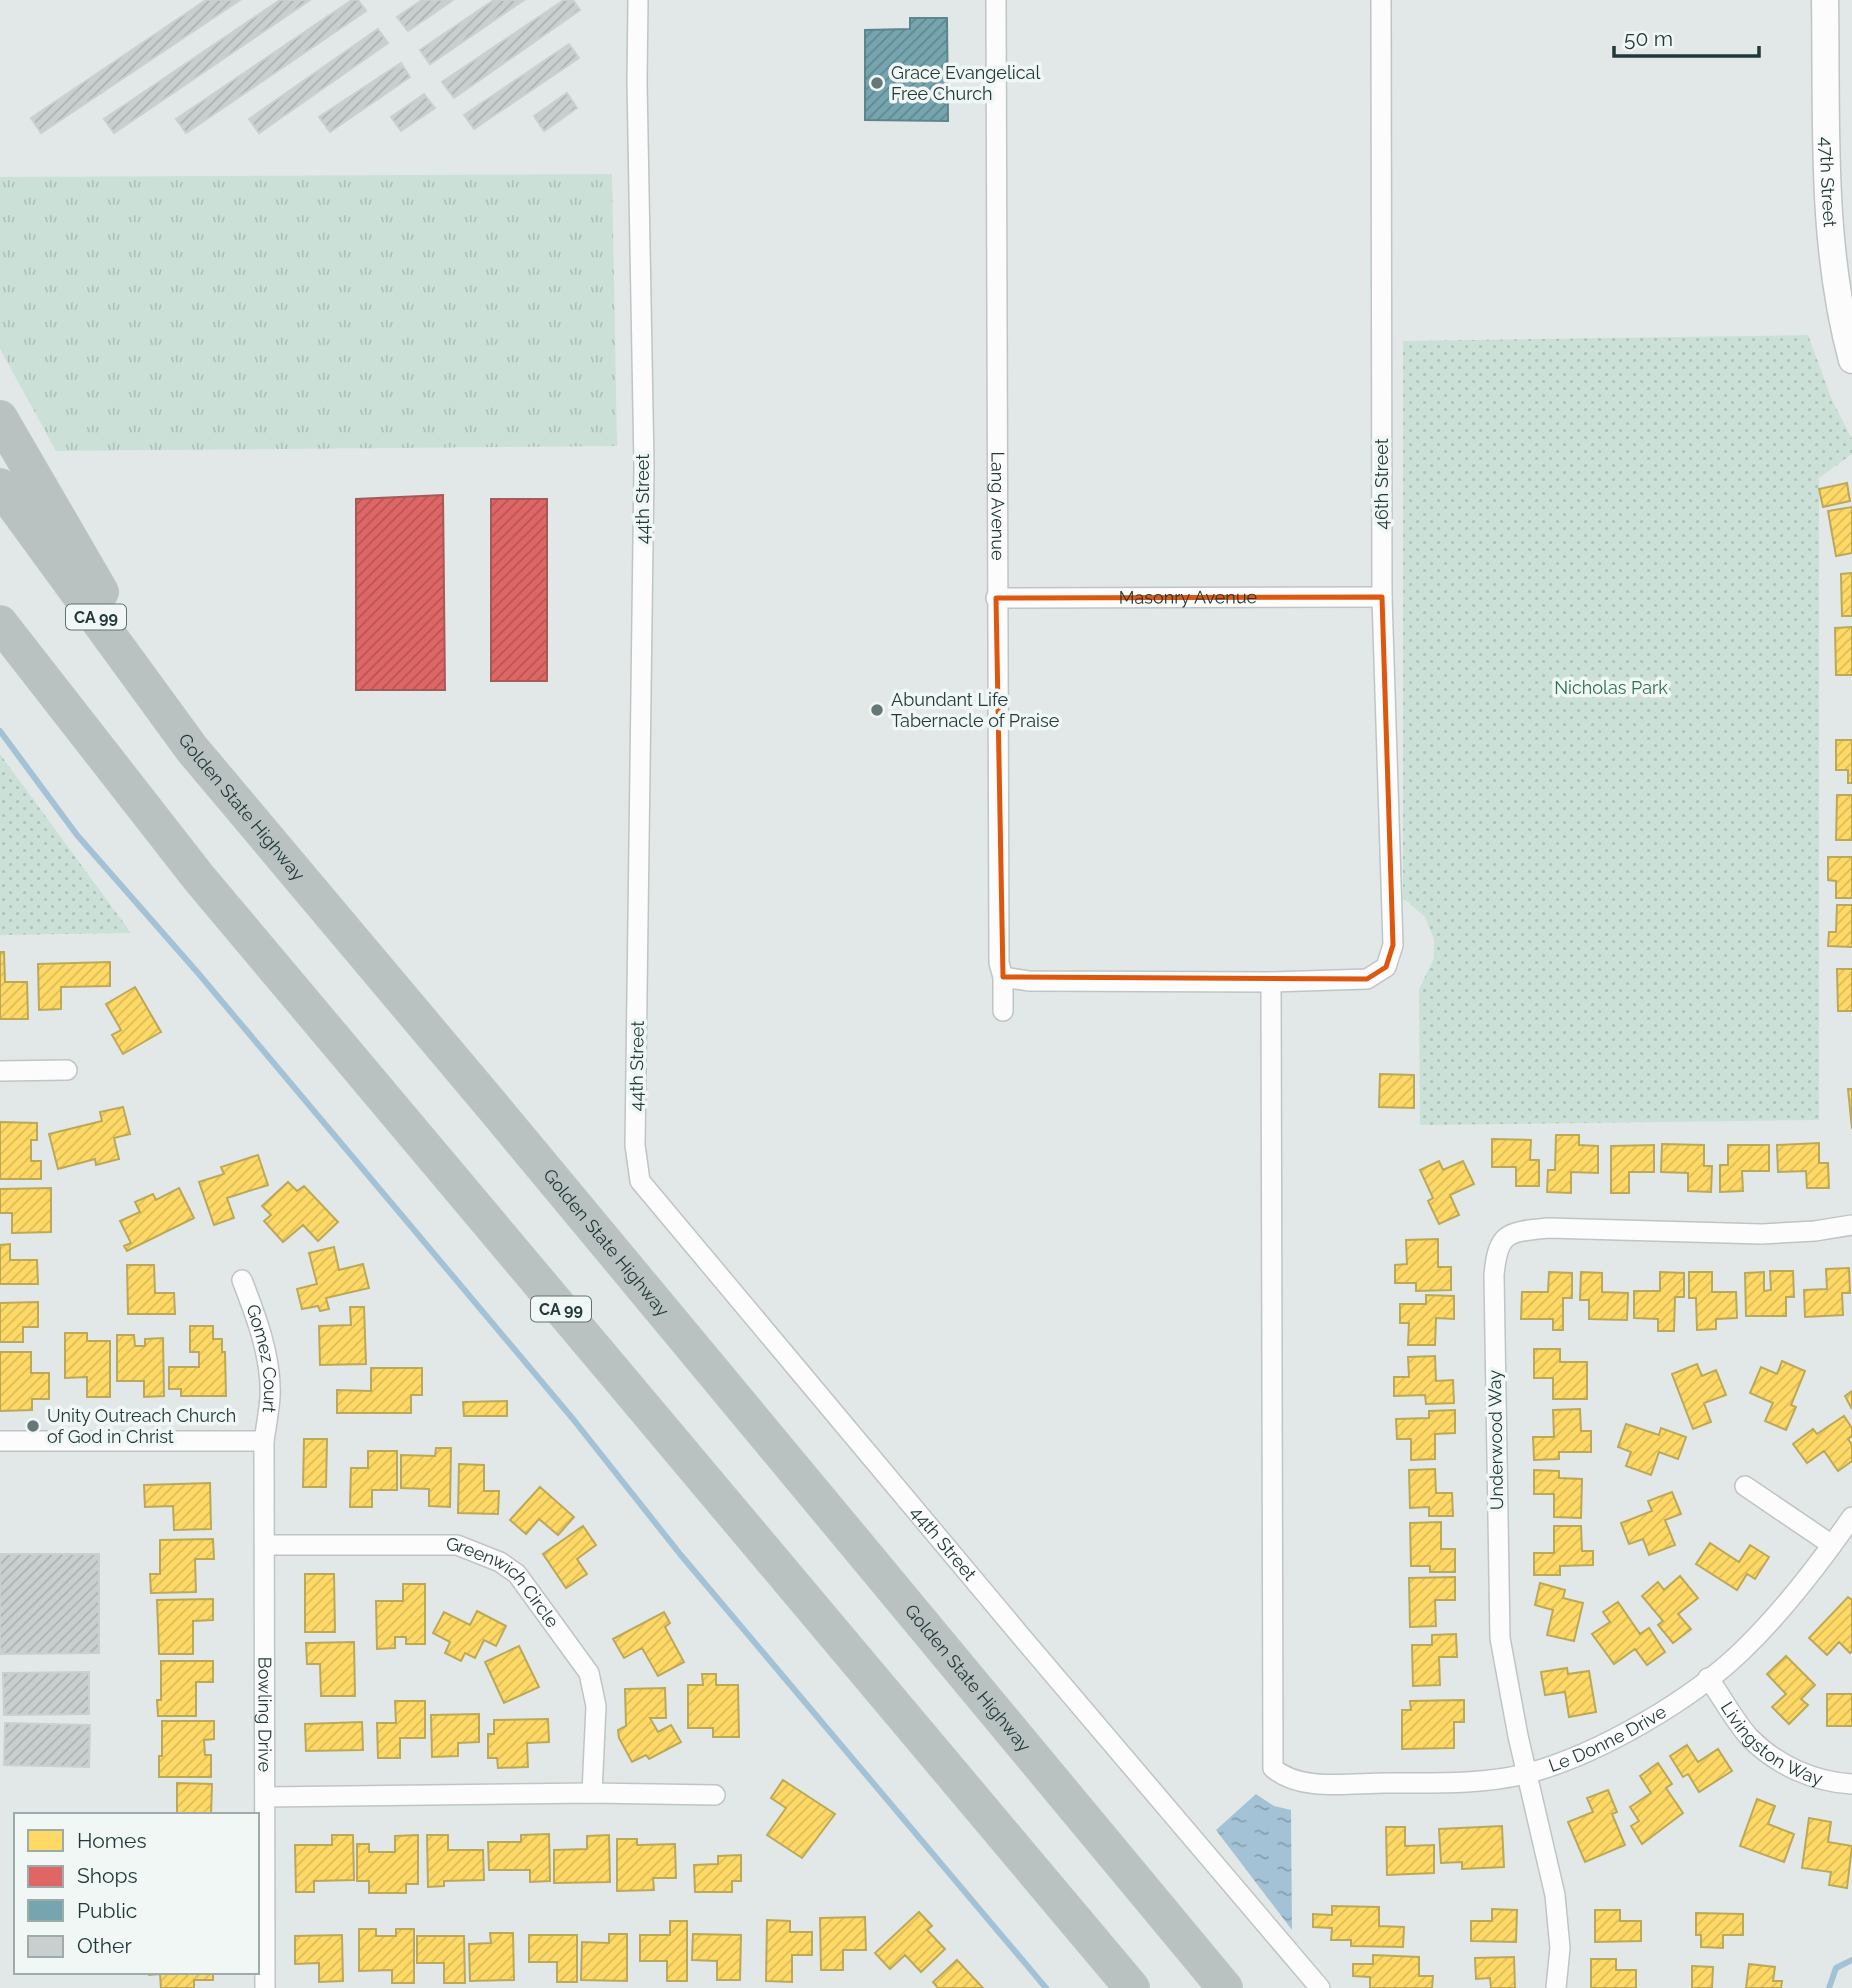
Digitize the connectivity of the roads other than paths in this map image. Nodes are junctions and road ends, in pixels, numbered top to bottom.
1 (638, 0) edge
2 (996, 0) edge
3 (1381, 0) edge
4 (1825, 0) edge
5 (1852, 360) edge
6 (0, 418) edge
7 (0, 486) edge
8 (1382, 597) junction
9 (996, 598) junction
10 (0, 622) edge
11 (192, 749) junction
12 (1003, 977) junction
13 (1271, 982) junction
14 (1003, 1011) dead end
15 (68, 1070) dead end
16 (0, 1071) edge
17 (1852, 1225) edge
18 (242, 1280) dead end
19 (0, 1441) edge
20 (264, 1441) junction
21 (1745, 1486) dead end
22 (1852, 1517) edge
23 (265, 1545) junction
24 (1832, 1545) junction
25 (1708, 1678) junction
26 (1526, 1773) junction
27 (1852, 1784) edge
28 (592, 1793) junction
29 (715, 1795) dead end
30 (265, 1797) junction
31 (265, 1988) edge
32 (1132, 1988) edge
33 (1226, 1988) edge
34 (1320, 1988) edge
35 (1556, 1988) edge

1 - 34 street, 44th Street
2 - 9 street, Lang Avenue
3 - 8 street, 46th Street
4 - 5 street, 47th Street
6 - 11 highway
7 - 11 highway, Golden State Highway / CA 99
8 - 9 street, Masonry Avenue
8 - 13 street, 46th Street
9 - 12 street, Lang Avenue
10 - 32 highway, CA 99
11 - 33 highway, Golden State Highway / CA 99
12 - 13 street
12 - 14 street, Lang Avenue
13 - 26 street, Le Donne Drive
15 - 16 street
17 - 26 street, Underwood Way
18 - 20 street, Gomez Court
19 - 20 street
20 - 23 street, Bowling Drive
21 - 24 street
22 - 24 street, Le Donne Drive
23 - 28 street, Greenwich Circle
23 - 30 street, Bowling Drive
24 - 25 street, Le Donne Drive
25 - 26 street, Le Donne Drive
25 - 27 street, Livingston Way
26 - 35 street, Underwood Way
28 - 29 street
28 - 30 street
30 - 31 street, Bowling Drive

